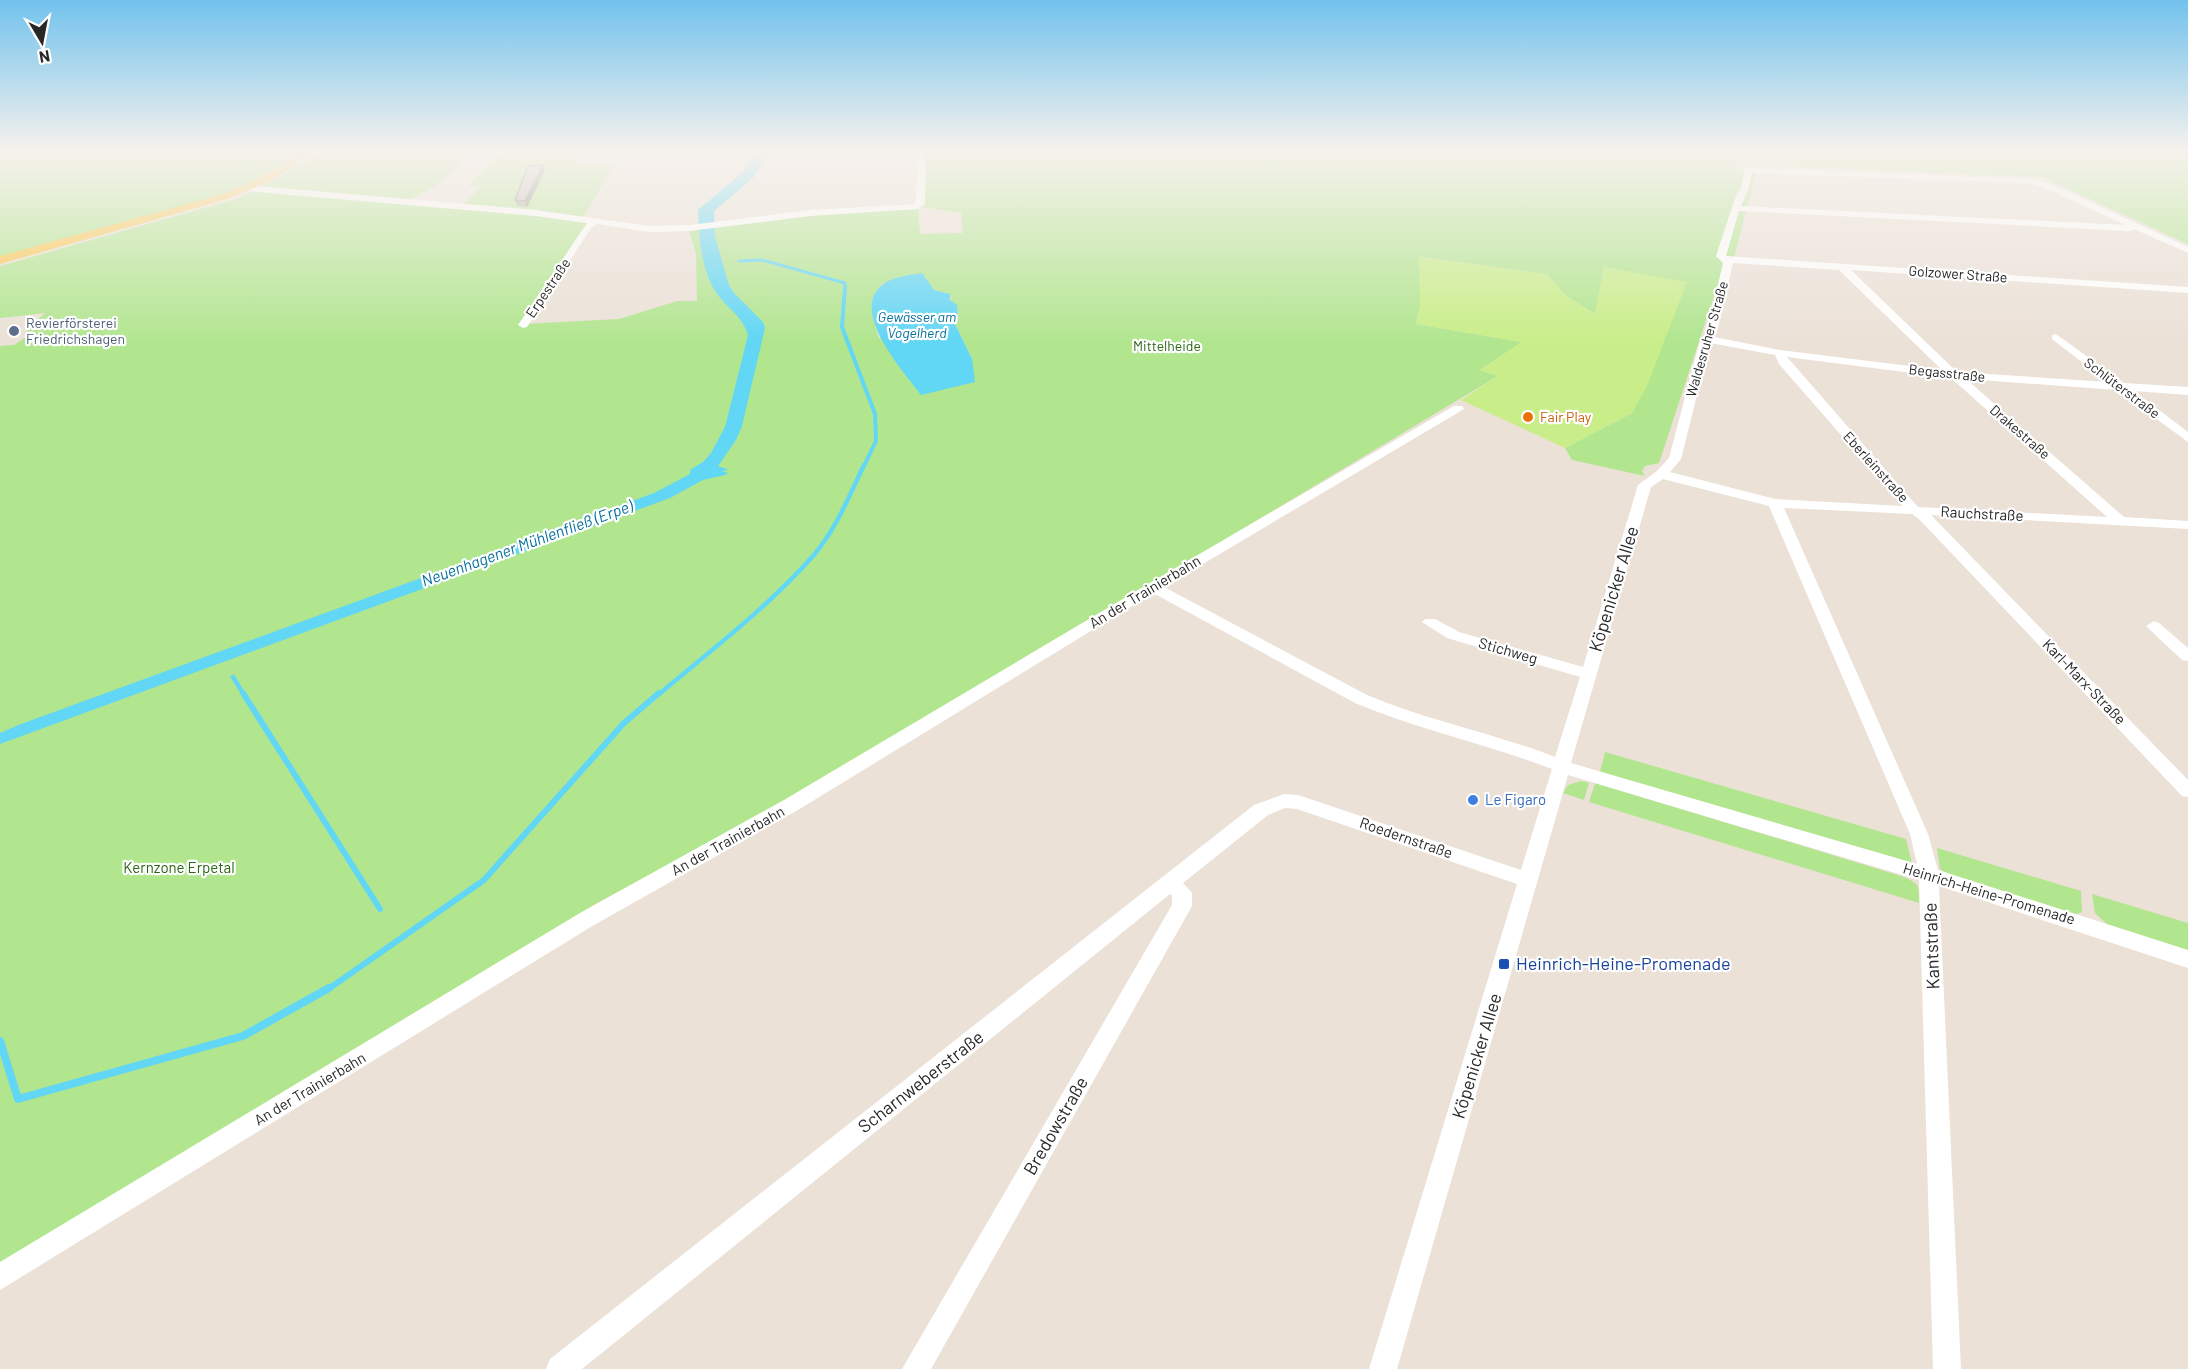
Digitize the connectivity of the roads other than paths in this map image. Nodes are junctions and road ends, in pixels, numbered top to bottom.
1 (162, 215) edge
2 (542, 215) edge
3 (795, 215) edge
4 (1734, 215) edge
5 (1874, 215) edge
6 (2109, 215) edge
7 (594, 222) junction
8 (2138, 228) junction
9 (2188, 250) edge
10 (0, 260) edge
11 (1728, 260) junction
12 (1842, 267) junction
13 (2188, 290) edge
14 (523, 325) dead end
15 (2056, 337) dead end
16 (1707, 339) junction
17 (1780, 353) junction
18 (1954, 375) junction
19 (2118, 386) junction
20 (2188, 392) edge
21 (1458, 409) dead end
22 (2188, 438) edge
23 (1662, 474) junction
24 (1776, 503) junction
25 (1914, 510) junction
26 (2121, 522) junction
27 (2188, 525) edge
28 (1980, 573) joint
29 (1153, 587) junction
30 (1430, 622) dead end
31 (2154, 626) dead end
32 (2188, 656) edge
33 (1588, 674) junction
34 (1563, 767) junction
35 (2188, 791) edge
36 (1284, 801) joint
37 (1929, 875) junction
38 (1527, 880) junction
39 (1171, 884) junction
40 (2188, 959) edge
41 (0, 1277) edge
42 (560, 1369) edge
43 (916, 1369) edge
44 (1383, 1369) edge
45 (1947, 1369) edge

1 - 10 main road
2 - 7 street
3 - 7 street
4 - 11 street, Waldesruher Straße
5 - 8 street
6 - 8 street, Waldesruher Straße
7 - 14 street, Erpestraße
8 - 9 street
11 - 12 street, Golzower Straße
11 - 16 street, Waldesruher Straße
12 - 13 street, Golzower Straße
12 - 18 street, Drakestraße
15 - 19 street, Schlüterstraße
16 - 17 street, Begasstraße
16 - 23 street, Waldesruher Straße
17 - 18 street, Begasstraße
17 - 25 street, Eberleinstraße
18 - 19 street, Begasstraße
18 - 26 street, Drakestraße
19 - 20 street, Begasstraße
19 - 22 street, Schlüterstraße
21 - 29 street, An der Trainierbahn
23 - 24 street, Rauchstraße
23 - 33 street, Köpenicker Allee
24 - 25 street, Rauchstraße
24 - 37 street, Kantstraße
25 - 26 street, Rauchstraße
25 - 28 street, Eberleinstraße
26 - 27 street, Rauchstraße
28 - 35 street, Karl-Marx-Straße
29 - 34 street, Heinrich-Heine-Promenade
29 - 41 street, An der Trainierbahn
30 - 33 street, Stichweg
31 - 32 street
33 - 34 street, Köpenicker Allee
34 - 37 street, Heinrich-Heine-Promenade
34 - 38 street, Köpenicker Allee
36 - 38 street, Roedernstraße
36 - 39 street, Scharnweberstraße
37 - 40 street, Heinrich-Heine-Promenade
37 - 45 street, Kantstraße
38 - 44 street, Köpenicker Allee
39 - 42 street, Scharnweberstraße
39 - 43 street, Bredowstraße

